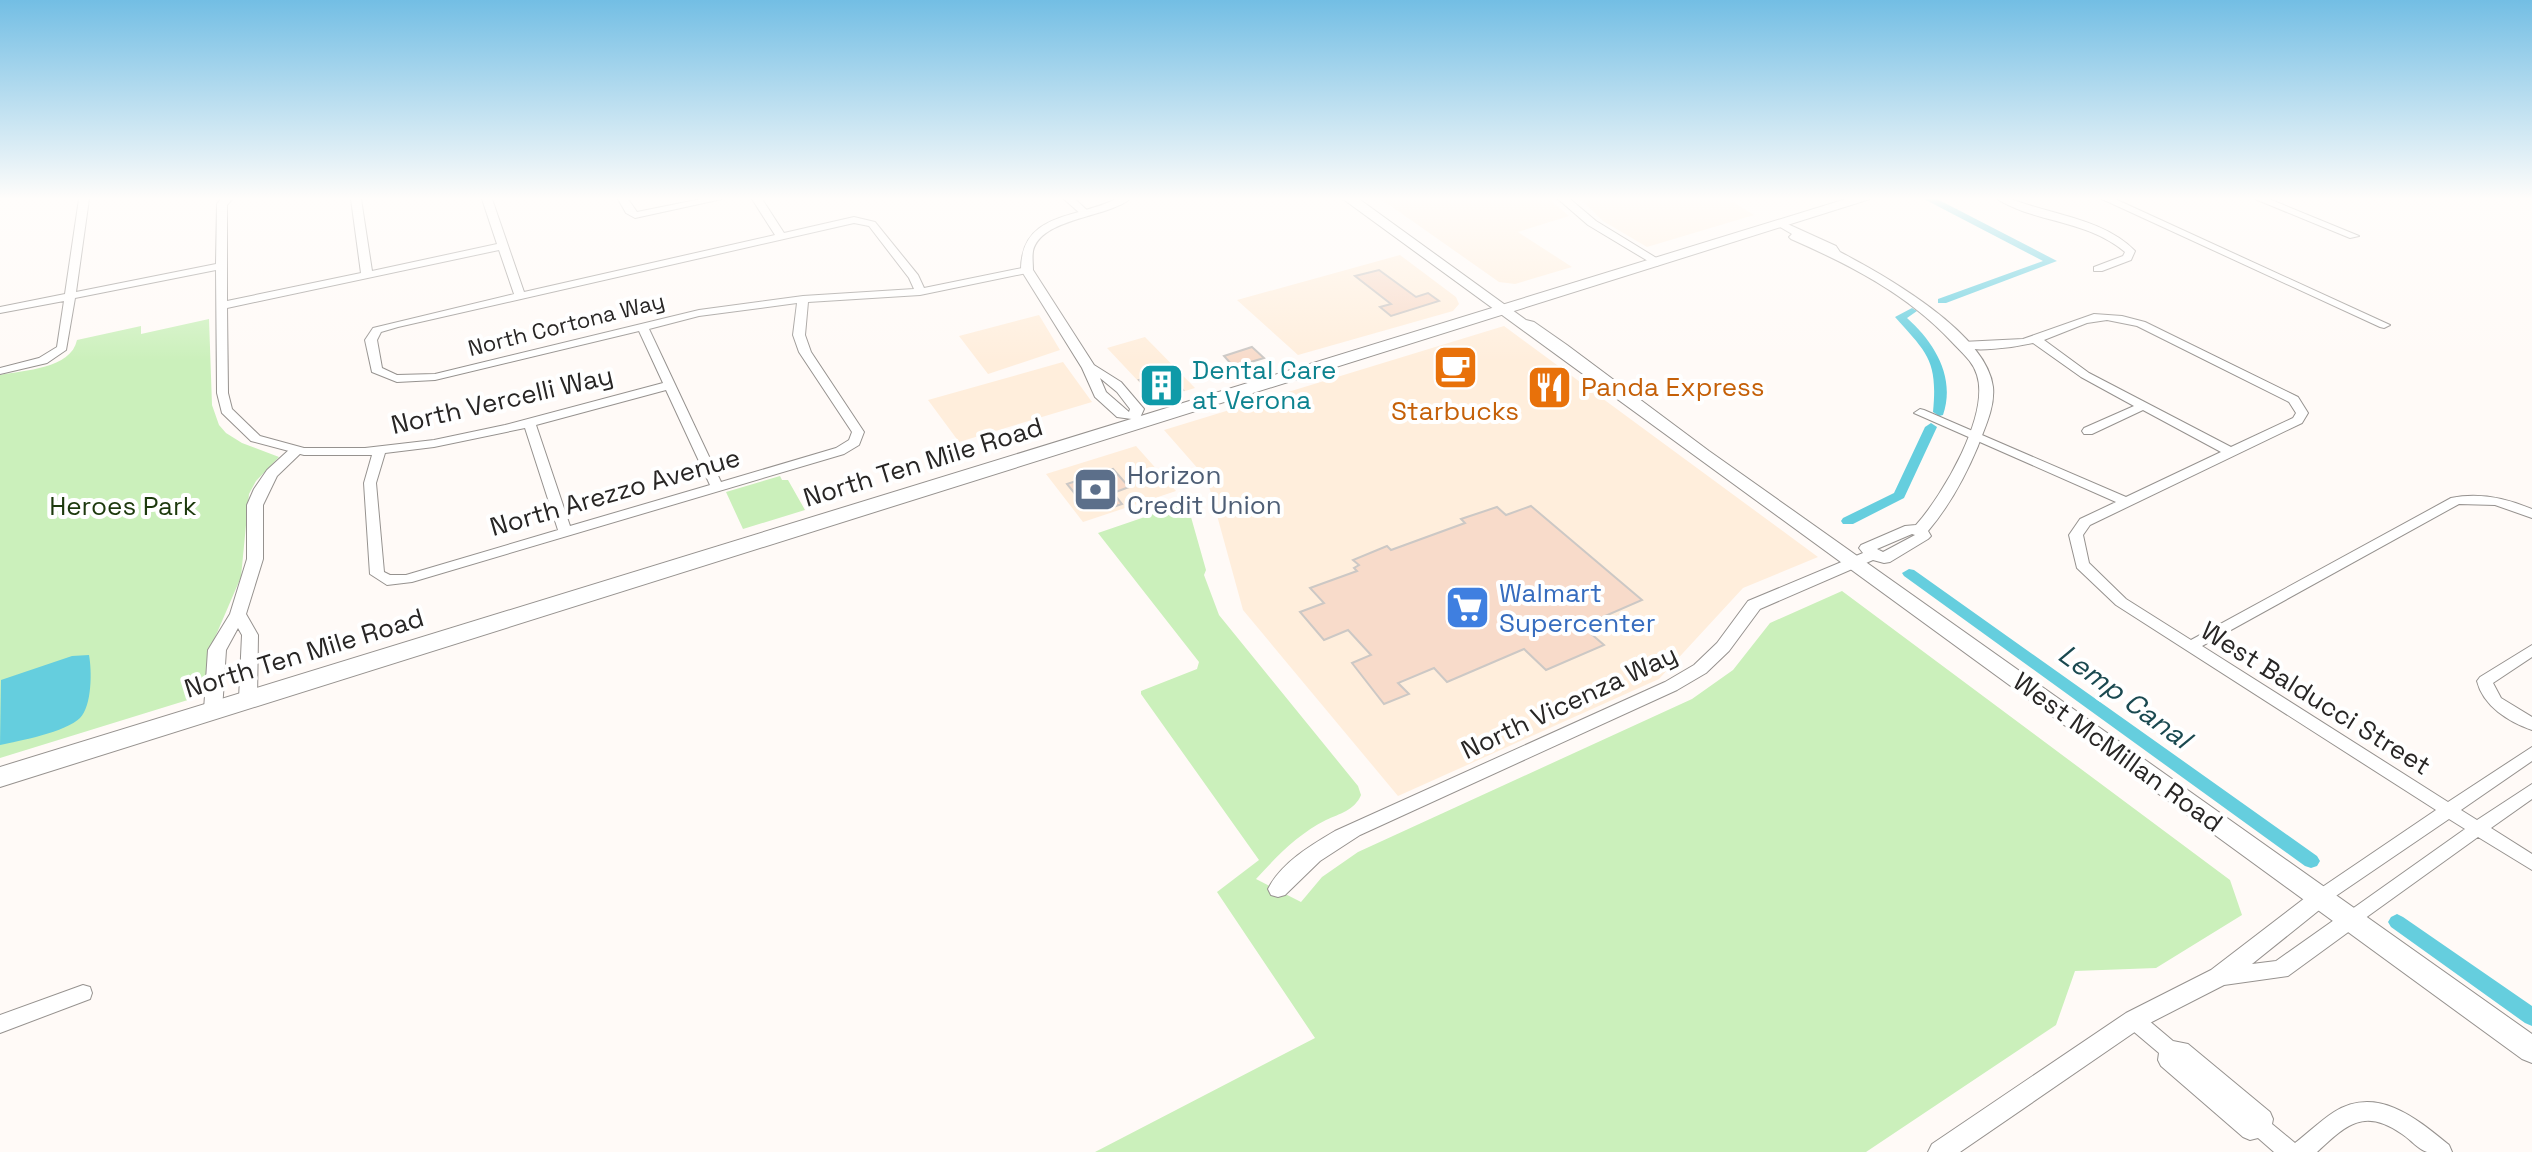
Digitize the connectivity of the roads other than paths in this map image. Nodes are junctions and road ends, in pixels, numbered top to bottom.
1 (76, 253) edge
2 (221, 253) edge
3 (364, 253) edge
4 (471, 253) edge
5 (504, 253) edge
6 (708, 253) edge
7 (895, 253) edge
8 (1023, 253) edge
9 (1424, 253) edge
10 (1642, 253) edge
11 (1687, 253) edge
12 (1832, 253) edge
13 (2129, 253) edge
14 (2221, 253) edge
15 (1657, 262) junction
16 (221, 266) junction
17 (2098, 269) dead end
18 (1027, 270) junction
19 (367, 275) junction
20 (920, 292) junction
21 (70, 296) junction
22 (520, 296) junction
23 (803, 299) junction
24 (221, 306) junction
25 (0, 310) edge
26 (1502, 310) junction
27 (2384, 325) dead end
28 (642, 326) junction
29 (2035, 339) junction
30 (1962, 345) junction
31 (0, 371) edge
32 (670, 385) junction
33 (2143, 406) junction
34 (1920, 413) dead end
35 (1137, 421) junction
36 (529, 422) junction
37 (2088, 431) dead end
38 (1975, 436) junction
39 (296, 451) junction
40 (379, 452) junction
41 (2231, 452) junction
42 (717, 487) junction
43 (2124, 501) junction
44 (2532, 514) edge
45 (565, 532) junction
46 (1863, 558) junction
47 (238, 614) junction
48 (2191, 646) junction
49 (2532, 650) edge
50 (248, 699) junction
51 (213, 710) junction
52 (2532, 724) edge
53 (2532, 753) edge
54 (0, 777) edge
55 (2532, 790) edge
56 (2448, 810) junction
57 (2478, 829) junction
58 (2532, 863) edge
59 (1278, 889) dead end
60 (2321, 897) junction
61 (2351, 919) junction
62 (2219, 977) junction
63 (83, 993) dead end
64 (2134, 1020) junction
65 (0, 1024) edge
66 (2532, 1050) edge
67 (1940, 1152) edge
68 (2290, 1152) edge
69 (2301, 1152) edge
70 (2442, 1152) edge

1 - 21 street
2 - 16 street, North Vercelli Way
3 - 19 street
4 - 19 street
5 - 22 street
6 - 22 street
7 - 20 street
8 - 18 street
9 - 26 main road, West McMillan Road
10 - 15 street
11 - 15 main road, North Ten Mile Road
12 - 30 street, North Vicenza Way
13 - 17 street
14 - 27 street
15 - 26 main road, North Ten Mile Road
16 - 21 street
16 - 24 street, North Vercelli Way
18 - 20 street, North Cortona Way
18 - 35 street
19 - 24 street
20 - 23 street, North Cortona Way
21 - 25 street
21 - 31 street
22 - 28 street, North Cortona Way
23 - 28 street, North Cortona Way
23 - 42 street, North Arezzo Avenue
24 - 39 street, North Vercelli Way
26 - 35 main road, North Ten Mile Road
26 - 46 main road, West McMillan Road
28 - 32 street
29 - 30 street
29 - 33 street
29 - 41 street
30 - 38 street, North Vicenza Way
32 - 36 street, North Vercelli Way
32 - 42 street
33 - 37 street
33 - 41 street
34 - 38 street
35 - 50 main road, North Ten Mile Road
36 - 40 street, North Vercelli Way
36 - 45 street
38 - 43 street
38 - 46 street, North Vicenza Way
39 - 40 street, North Vercelli Way
39 - 47 street
40 - 45 street, North Arezzo Avenue
41 - 43 street
42 - 45 street, North Arezzo Avenue
43 - 48 street, West Balducci Street
44 - 48 street
46 - 59 street, North Vicenza Way
46 - 60 main road, West McMillan Road
47 - 50 street
47 - 51 street
48 - 56 street, West Balducci Street
49 - 52 street
50 - 51 main road, North Ten Mile Road
51 - 54 main road, North Ten Mile Road
53 - 56 street
55 - 57 street
56 - 57 street, West Balducci Street
56 - 60 street
57 - 58 street, West Balducci Street
57 - 61 street
60 - 61 main road, West McMillan Road
60 - 62 street
61 - 62 street
61 - 66 main road, West McMillan Road
62 - 64 street
63 - 65 street
64 - 67 street
64 - 68 street
69 - 70 street

